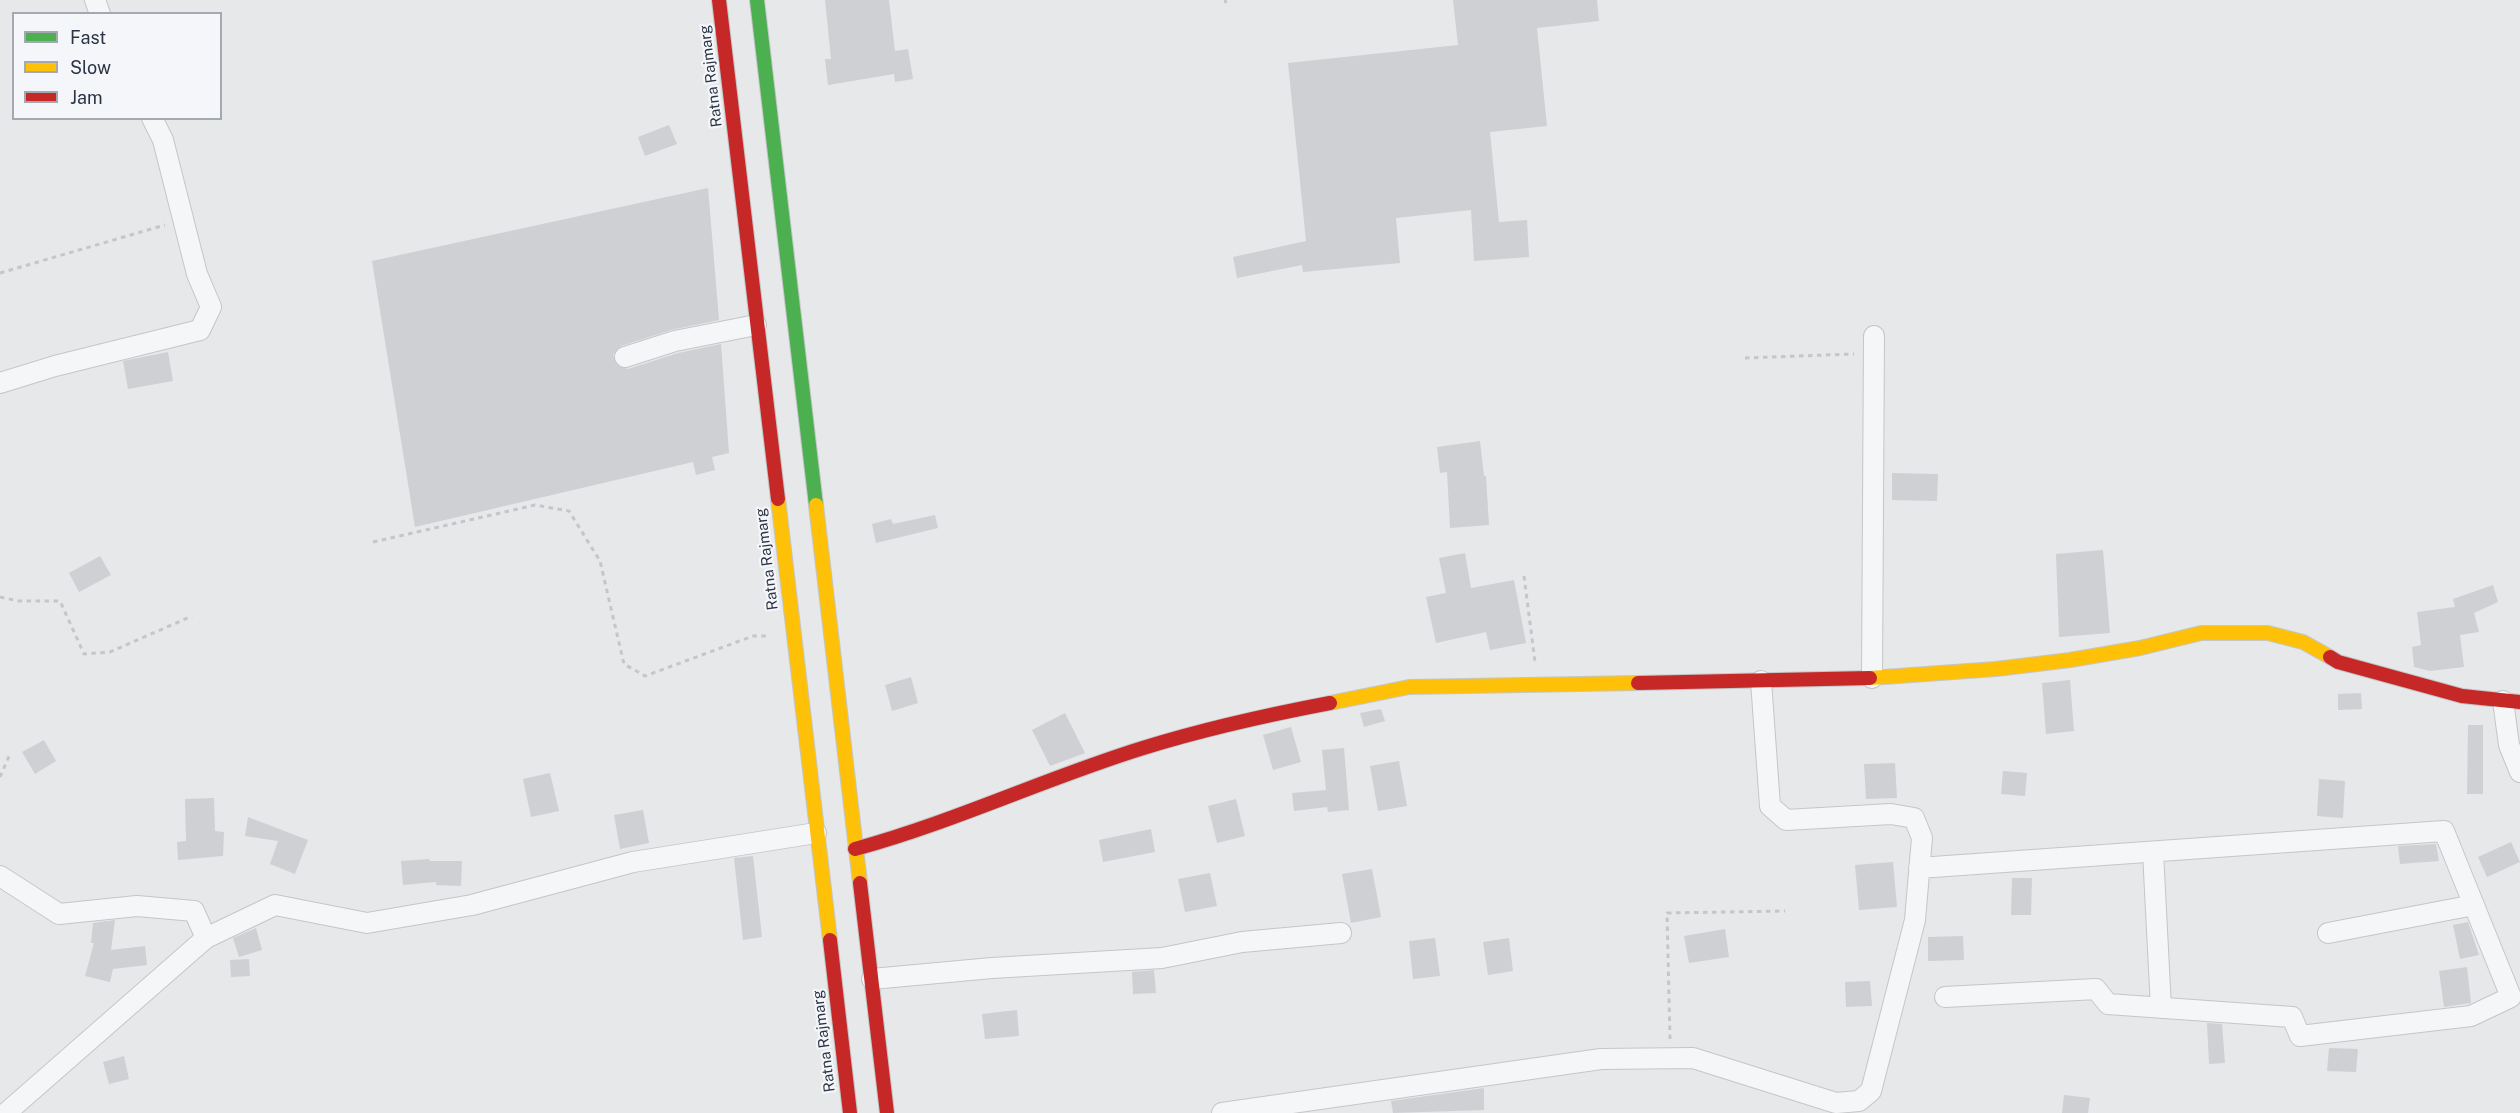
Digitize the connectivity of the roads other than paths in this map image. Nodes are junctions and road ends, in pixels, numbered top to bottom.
1 (719, 0) edge
2 (757, 0) edge
3 (153, 120) edge
4 (756, 325) junction
5 (1874, 345) road end
6 (625, 357) dead end
7 (0, 383) edge
8 (1872, 678) junction
9 (1761, 681) junction
10 (2511, 702) edge
11 (2520, 772) edge
12 (816, 833) junction
13 (855, 849) junction
14 (2153, 852) junction
15 (1919, 868) junction
16 (0, 876) edge
17 (2474, 905) junction
18 (1341, 933) dead end
19 (2328, 933) dead end
20 (206, 938) junction
21 (872, 979) junction
22 (1945, 997) dead end
23 (2161, 1008) junction
24 (6, 1113) edge
25 (849, 1113) edge
26 (887, 1113) edge
27 (1222, 1113) edge

1 - 4 main road, Ratna Rajmarg
2 - 13 main road
3 - 7 street
4 - 6 street
4 - 12 main road, Ratna Rajmarg
5 - 8 street
8 - 9 main road
8 - 10 main road
9 - 13 main road
9 - 15 street
10 - 11 street
12 - 20 street
12 - 25 main road, Ratna Rajmarg
13 - 21 main road
14 - 15 street
14 - 17 street
14 - 23 street
15 - 27 street
16 - 20 street
17 - 19 street
17 - 23 street
18 - 21 street
20 - 24 street
21 - 26 main road
22 - 23 street

